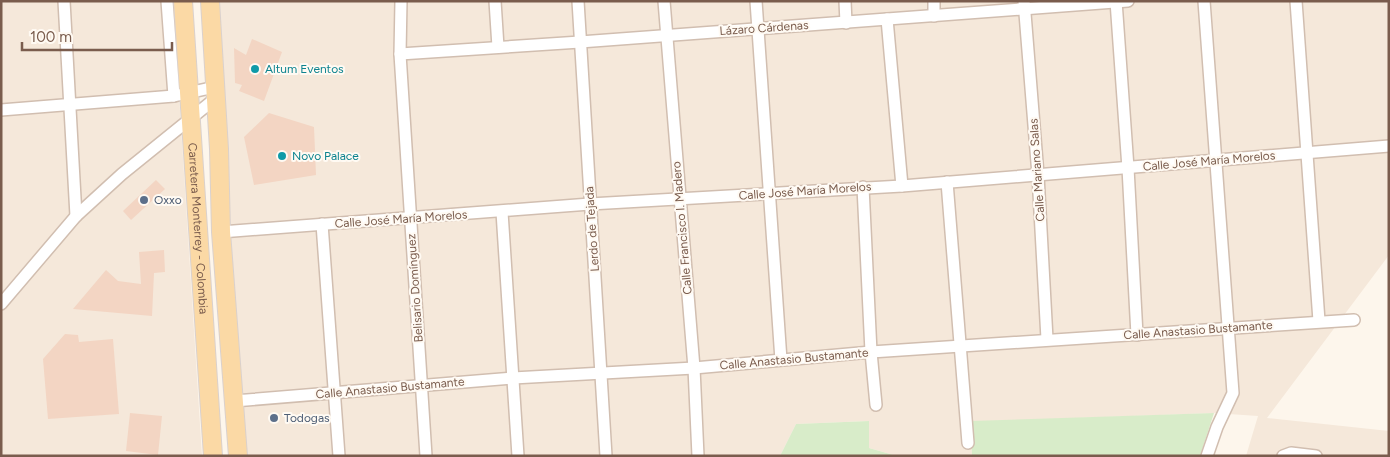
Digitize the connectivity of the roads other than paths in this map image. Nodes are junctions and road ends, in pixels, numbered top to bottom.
1 (64, 1) edge
2 (167, 1) edge
3 (183, 1) edge
4 (210, 1) edge
5 (401, 1) edge
6 (495, 1) edge
7 (578, 1) edge
8 (664, 1) edge
9 (756, 1) edge
10 (845, 1) edge
11 (934, 1) edge
12 (1204, 1) edge
13 (1296, 1) edge
14 (1120, 2) edge
15 (1024, 5) edge
16 (934, 16) junction
17 (887, 19) junction
18 (846, 23) junction
19 (759, 28) junction
20 (667, 35) junction
21 (580, 42) junction
22 (498, 47) junction
23 (400, 54) junction
24 (215, 93) junction
25 (181, 95) junction
26 (70, 105) junction
27 (1, 110) edge
28 (190, 119) junction
29 (1389, 146) edge
30 (1307, 153) junction
31 (1216, 161) junction
32 (1128, 168) junction
33 (1038, 175) junction
34 (948, 182) junction
35 (902, 186) junction
36 (863, 187) junction
37 (770, 193) junction
38 (679, 199) junction
39 (590, 204) junction
40 (502, 212) junction
41 (76, 216) junction
42 (410, 218) junction
43 (322, 224) junction
44 (221, 232) junction
45 (1, 304) edge
46 (1354, 320) dead end
47 (1318, 321) junction
48 (1229, 328) junction
49 (1137, 335) junction
50 (1047, 340) junction
51 (961, 346) junction
52 (871, 352) junction
53 (781, 360) junction
54 (694, 368) junction
55 (601, 373) junction
56 (513, 378) junction
57 (421, 386) junction
58 (336, 392) junction
59 (234, 401) junction
60 (876, 405) dead end
61 (968, 443) dead end
62 (213, 456) edge
63 (238, 456) edge
64 (339, 456) edge
65 (426, 456) edge
66 (518, 456) edge
67 (606, 456) edge
68 (698, 456) edge
69 (1207, 456) edge
70 (1283, 456) edge
71 (1316, 456) edge

1 - 26 street
2 - 25 street
3 - 25 main road, Carretera Monterrey - Colombia
4 - 24 main road, Carretera Monterrey - Colombia
5 - 23 street, Belisario Domínguez
6 - 22 street
7 - 21 street, Lerdo de Tejada
8 - 20 street, Calle Francisco I. Madero
9 - 19 street
10 - 18 street
11 - 16 street
12 - 31 street
13 - 30 street
14 - 15 street, Lázaro Cárdenas
14 - 32 street
15 - 16 street, Lázaro Cárdenas
15 - 33 street, Calle Mariano Salas
16 - 17 street, Lázaro Cárdenas
17 - 18 street, Lázaro Cárdenas
17 - 35 street
18 - 19 street, Lázaro Cárdenas
19 - 20 street, Lázaro Cárdenas
19 - 37 street
20 - 21 street, Lázaro Cárdenas
20 - 38 street, Calle Francisco I. Madero
21 - 22 street, Lázaro Cárdenas
21 - 39 street, Lerdo de Tejada
22 - 23 street, Lázaro Cárdenas
23 - 42 street, Belisario Domínguez
24 - 25 street
24 - 28 street
24 - 44 main road, Carretera Monterrey - Colombia
25 - 26 street
25 - 28 main road, Carretera Monterrey - Colombia
26 - 27 street
26 - 41 street
28 - 41 street
28 - 62 main road, Carretera Monterrey - Colombia
29 - 30 street, Calle José María Morelos
30 - 31 street, Calle José María Morelos
30 - 47 street
31 - 32 street, Calle José María Morelos
31 - 48 street
32 - 33 street, Calle José María Morelos
32 - 49 street
33 - 34 street, Calle José María Morelos
33 - 50 street, Calle Mariano Salas
34 - 35 street, Calle José María Morelos
34 - 51 street
35 - 36 street, Calle José María Morelos
36 - 37 street, Calle José María Morelos
36 - 52 street
37 - 38 street, Calle José María Morelos
37 - 53 street
38 - 39 street, Calle José María Morelos
38 - 54 street, Calle Francisco I. Madero
39 - 40 street, Calle José María Morelos
39 - 55 street, Lerdo de Tejada
40 - 42 street, Calle José María Morelos
40 - 56 street
41 - 45 street
42 - 43 street, Calle José María Morelos
42 - 57 street, Belisario Domínguez
43 - 44 street, Calle José María Morelos
43 - 58 street
44 - 59 main road, Carretera Monterrey - Colombia
46 - 47 street, Calle Anastasio Bustamante
47 - 48 street, Calle Anastasio Bustamante
48 - 49 street, Calle Anastasio Bustamante
48 - 69 street
49 - 50 street, Calle Anastasio Bustamante
50 - 51 street, Calle Anastasio Bustamante
51 - 52 street, Calle Anastasio Bustamante
51 - 61 street
52 - 53 street, Calle Anastasio Bustamante
52 - 60 street
53 - 54 street, Calle Anastasio Bustamante
54 - 55 street, Calle Anastasio Bustamante
54 - 68 street, Calle Francisco I. Madero
55 - 56 street, Calle Anastasio Bustamante
55 - 67 street, Lerdo de Tejada
56 - 57 street, Calle Anastasio Bustamante
56 - 66 street
57 - 58 street, Calle Anastasio Bustamante
57 - 65 street, Belisario Domínguez
58 - 59 street, Calle Anastasio Bustamante
58 - 64 street
59 - 63 main road, Carretera Monterrey - Colombia
70 - 71 street

